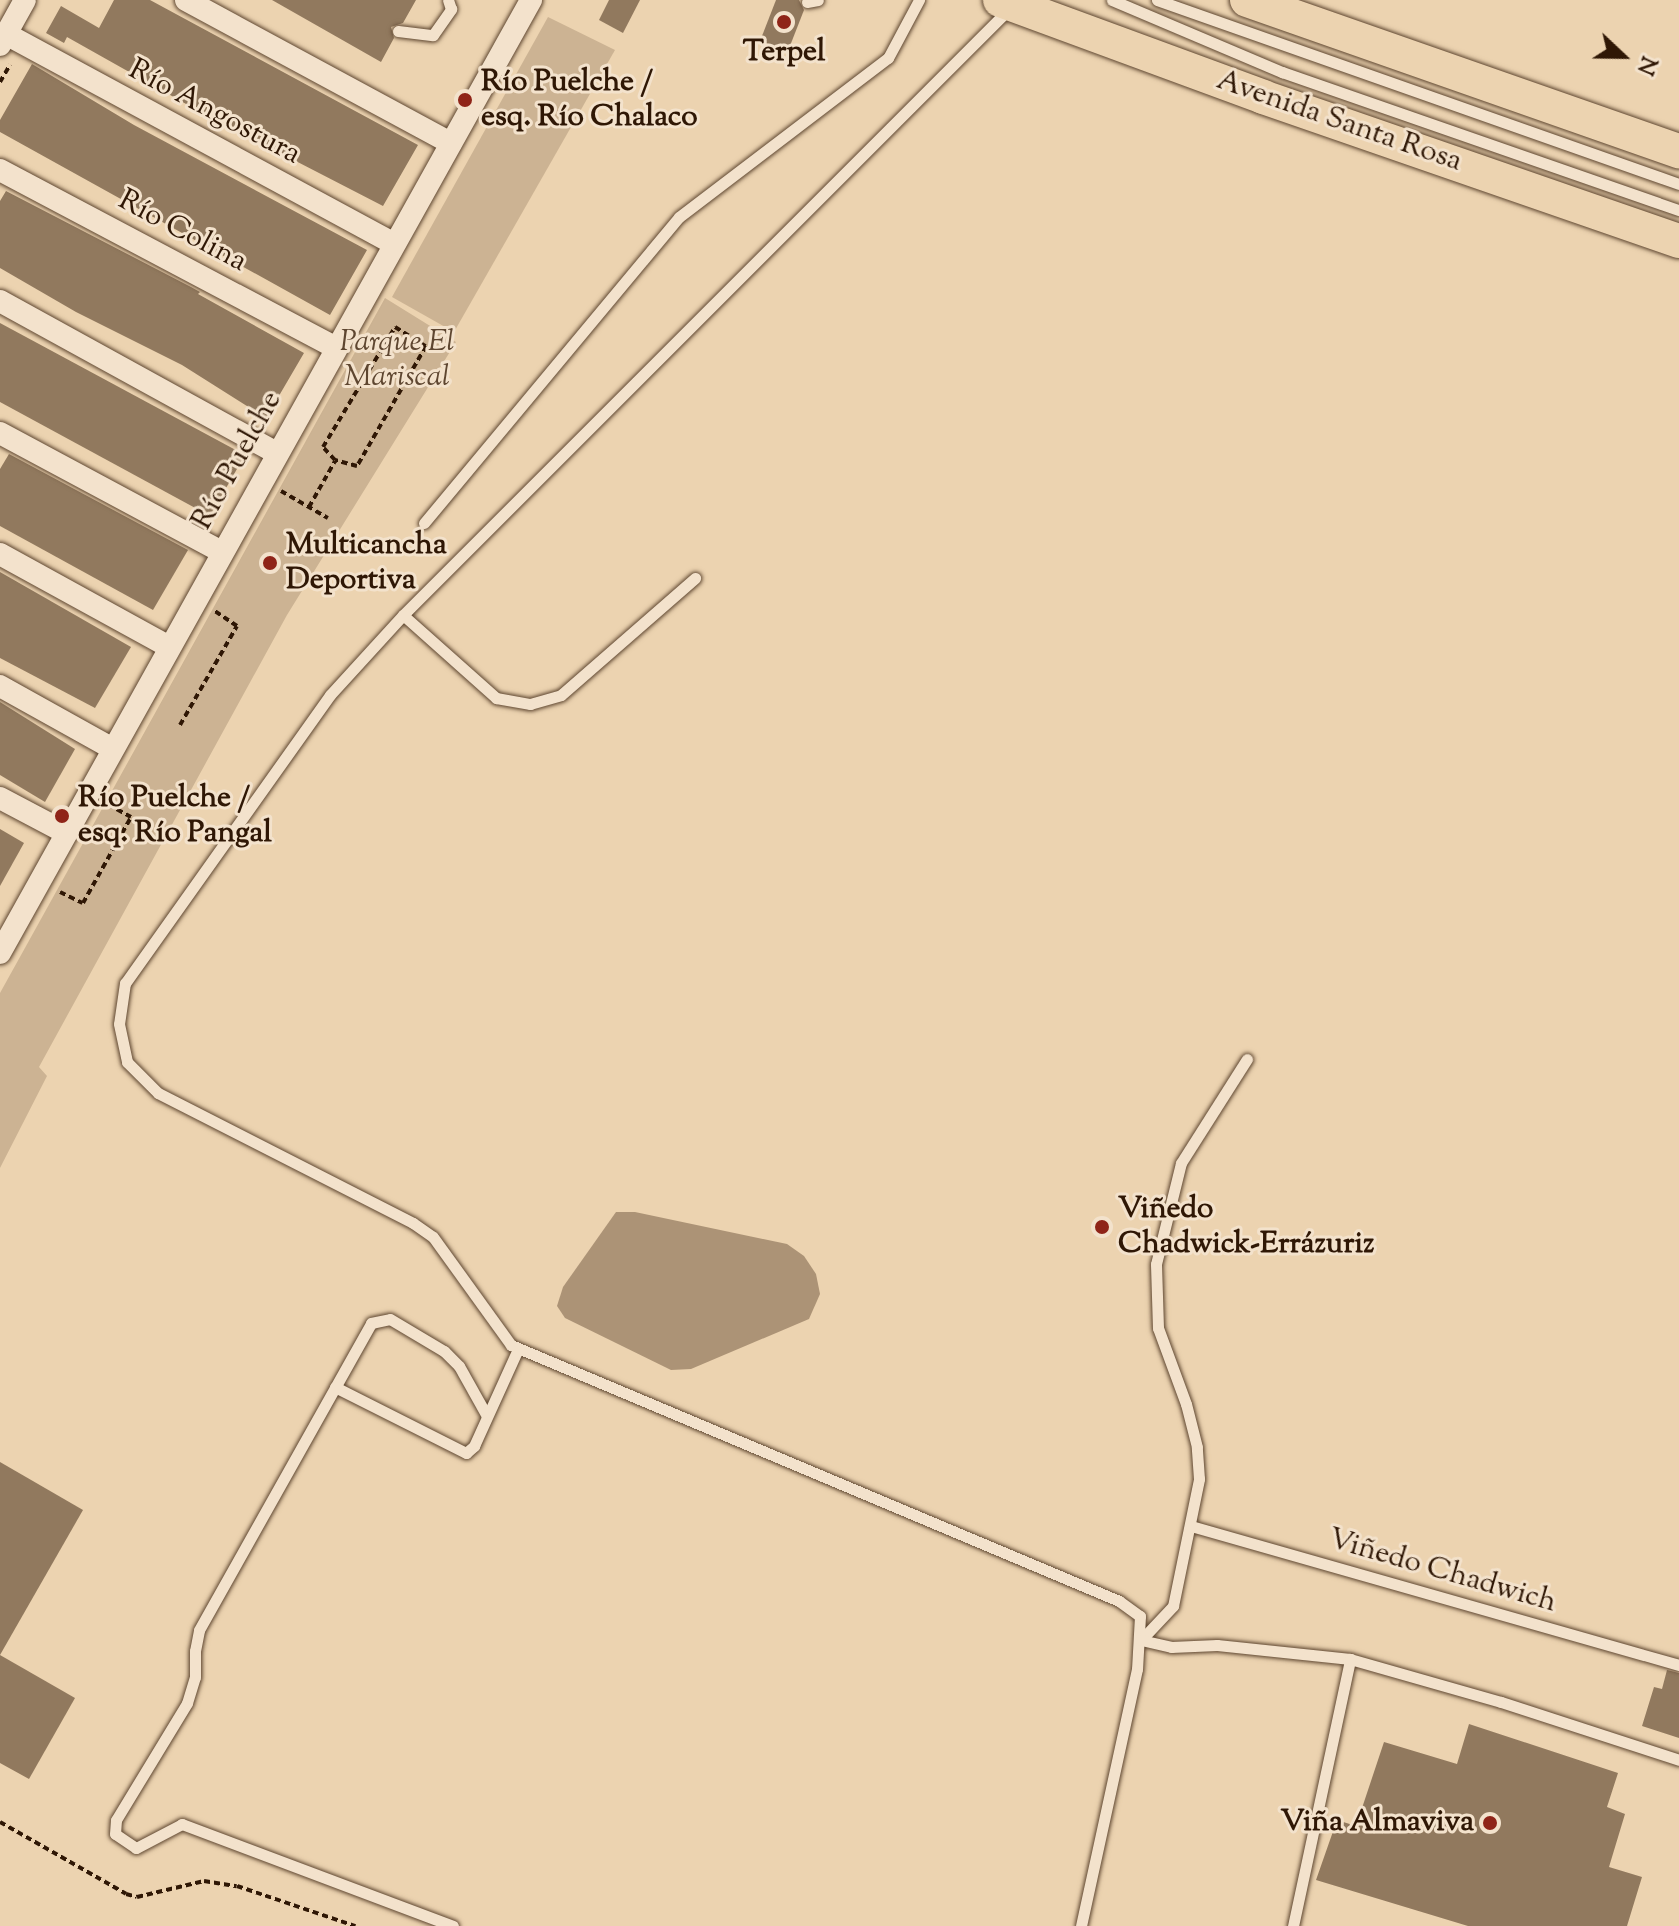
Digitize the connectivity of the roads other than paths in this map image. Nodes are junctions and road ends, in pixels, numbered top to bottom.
1 (25, 0) edge
2 (186, 0) edge
3 (448, 0) edge
4 (531, 0) edge
5 (919, 0) edge
6 (1112, 0) edge
7 (1157, 0) edge
8 (1247, 0) edge
9 (1006, 3) edge
10 (5, 29) edge
11 (398, 31) dead end
12 (451, 143) junction
13 (1679, 151) edge
14 (0, 170) edge
15 (1679, 184) edge
16 (1679, 210) edge
17 (1679, 241) edge
18 (394, 244) junction
19 (0, 301) edge
20 (336, 348) junction
21 (0, 433) edge
22 (277, 453) junction
23 (424, 523) dead end
24 (222, 552) junction
25 (0, 554) edge
26 (695, 578) dead end
27 (403, 615) junction
28 (169, 647) junction
29 (0, 686) edge
30 (113, 749) junction
31 (0, 798) edge
32 (66, 833) junction
33 (1, 948) edge
34 (1247, 1059) dead end
35 (518, 1349) junction
36 (335, 1387) junction
37 (487, 1416) junction
38 (1191, 1526) junction
39 (1141, 1640) junction
40 (1350, 1659) junction
41 (1679, 1665) edge
42 (1679, 1760) edge
43 (453, 1926) edge
44 (1081, 1926) edge
45 (1293, 1926) edge

1 - 10 street
2 - 12 street
3 - 11 lane
4 - 12 street, Río Puelche
5 - 23 lane
6 - 16 lane
7 - 15 lane
8 - 13 main road
9 - 17 main road, Avenida Santa Rosa
9 - 27 lane
10 - 18 street, Río Angostura
12 - 18 street, Río Puelche
14 - 20 street, Río Colina
18 - 20 street, Río Puelche
19 - 22 street
20 - 22 street, Río Puelche
21 - 24 street
22 - 24 street, Río Puelche
24 - 28 street, Río Puelche
25 - 28 street
26 - 27 lane
27 - 35 lane
28 - 30 street, Río Puelche
29 - 30 street
30 - 32 street, Río Puelche
31 - 32 street
32 - 33 street, Río Puelche
34 - 38 lane
35 - 37 lane
35 - 39 lane
36 - 37 lane
36 - 37 lane
36 - 43 lane
38 - 39 lane
38 - 41 lane, Viñedo Chadwich
39 - 40 lane
39 - 44 lane
40 - 42 lane
40 - 45 lane

